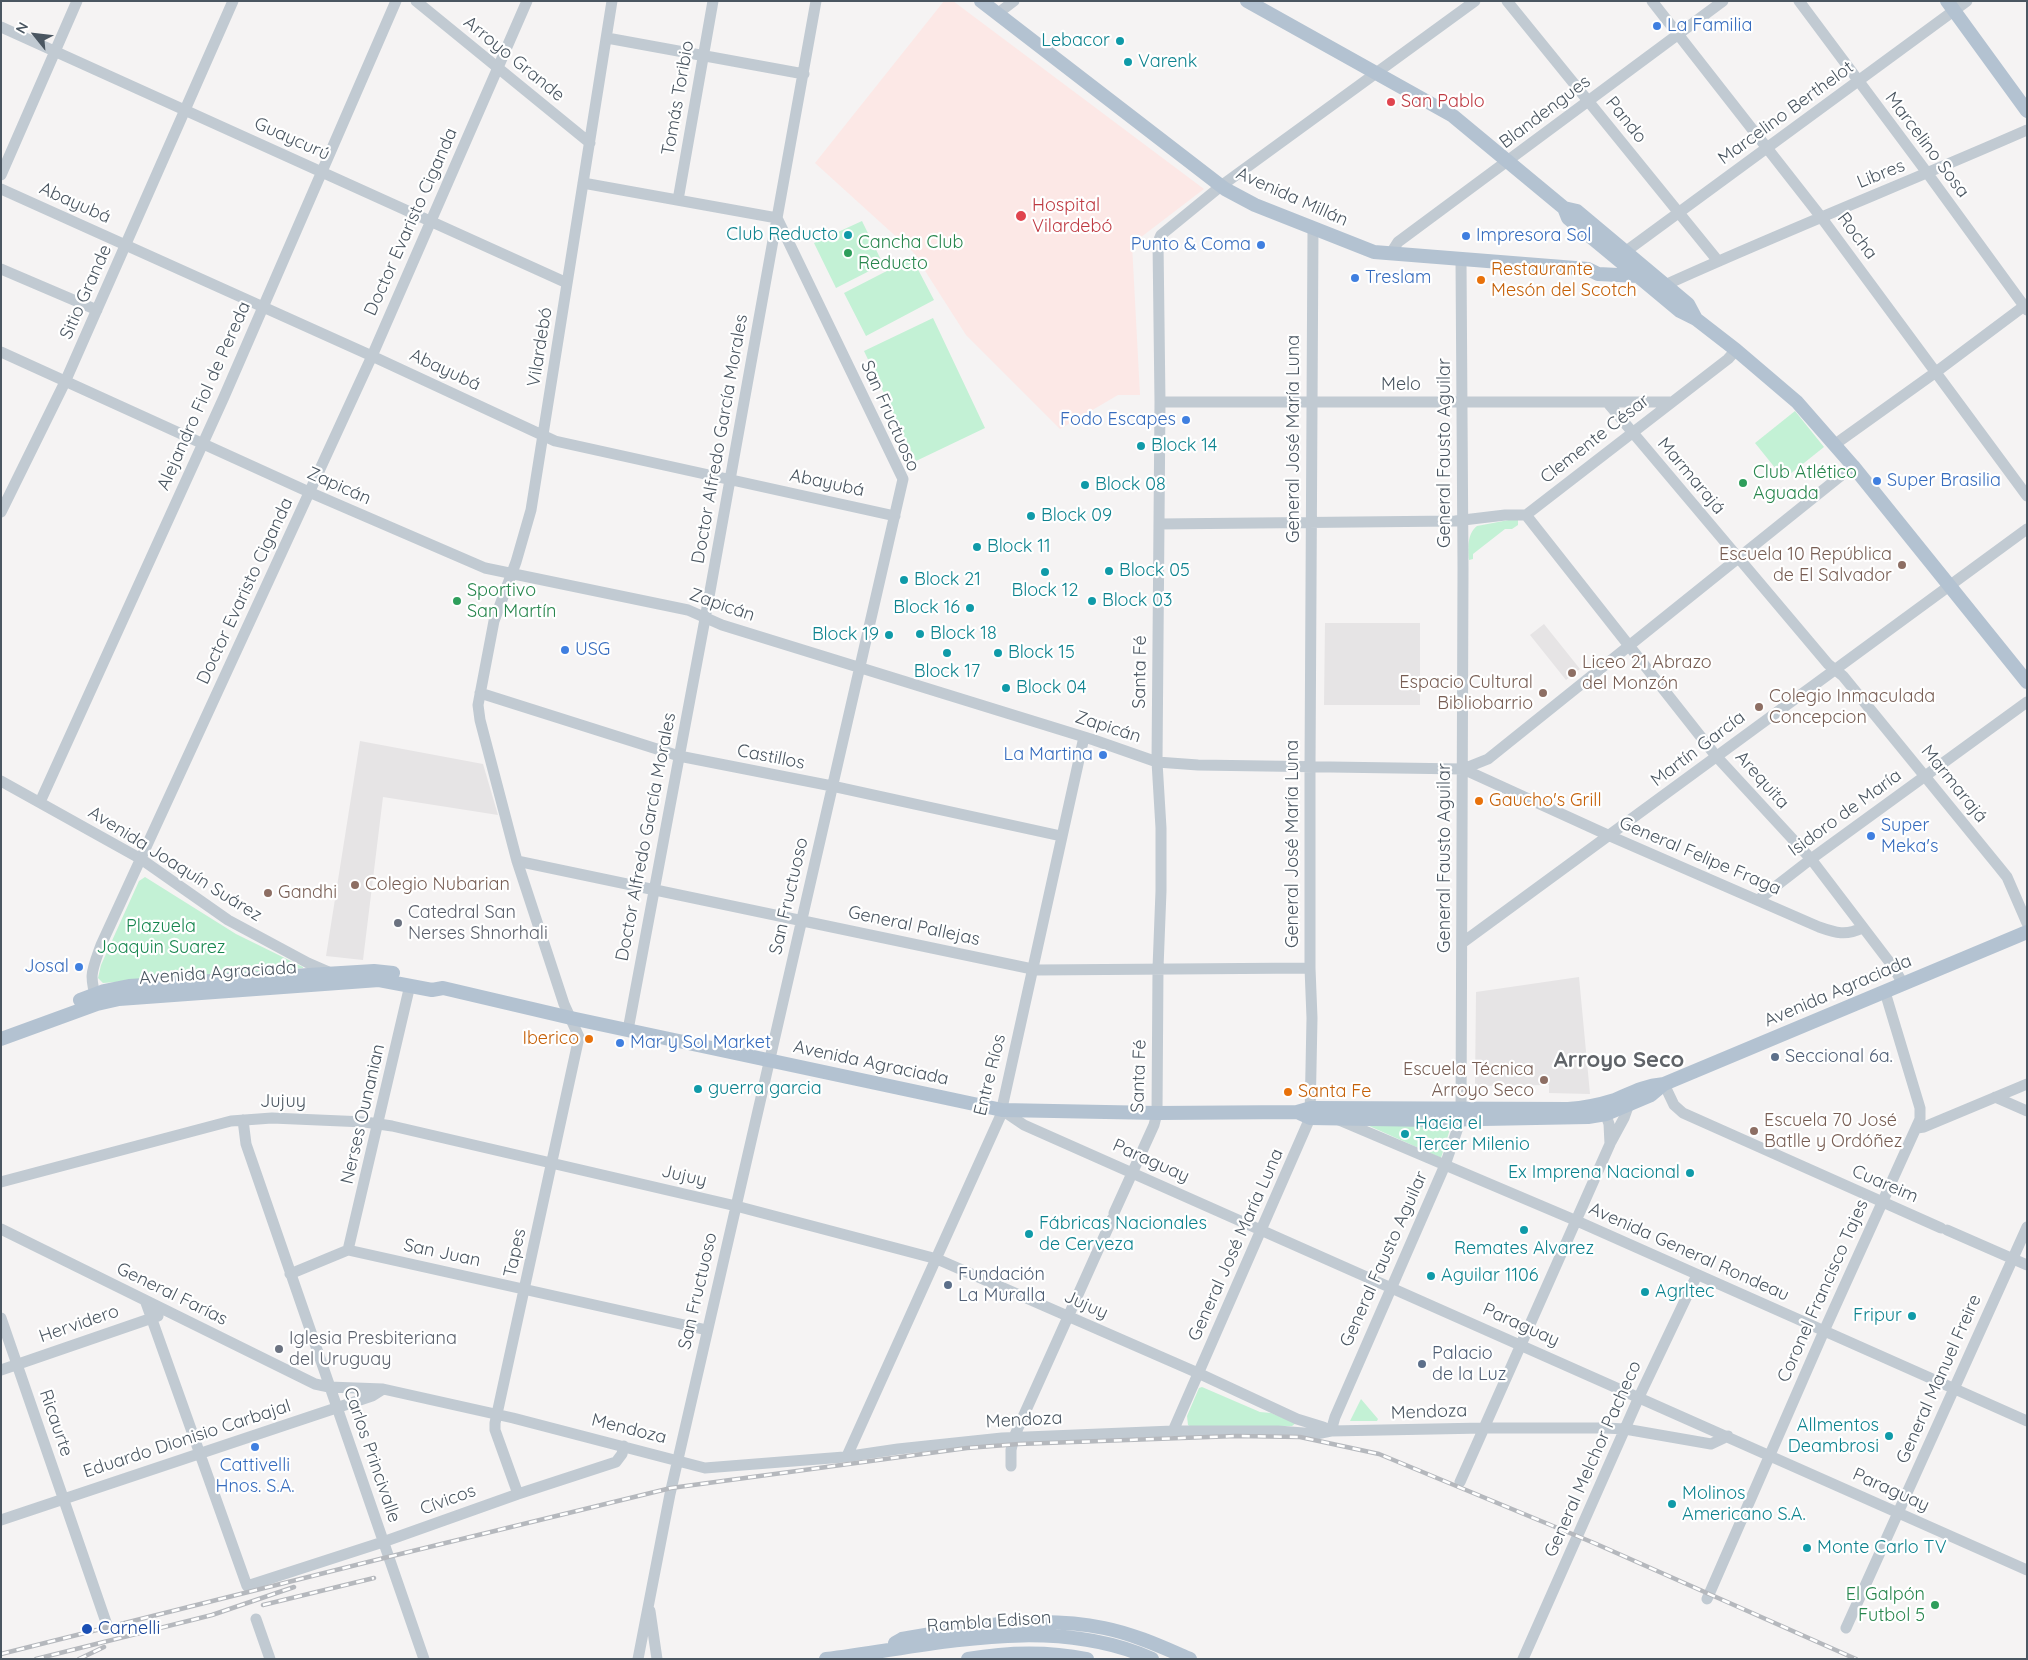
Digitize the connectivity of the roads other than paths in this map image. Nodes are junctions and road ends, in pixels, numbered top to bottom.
1 (77, 1) edge
2 (233, 1) edge
3 (396, 1) edge
4 (416, 1) edge
5 (527, 1) edge
6 (612, 1) edge
7 (712, 1) edge
8 (816, 1) edge
9 (981, 1) edge
10 (1014, 1) edge
11 (1247, 1) edge
12 (1475, 1) edge
13 (1507, 1) edge
14 (1652, 1) edge
15 (1723, 1) edge
16 (1798, 1) edge
17 (1967, 1) edge
18 (1951, 6) edge
19 (997, 14) junction
20 (1, 28) edge
21 (1678, 35) junction
22 (607, 38) junction
23 (55, 52) junction
24 (703, 55) junction
25 (497, 68) junction
26 (1377, 73) junction
27 (804, 74) junction
28 (1858, 81) junction
29 (1588, 102) junction
30 (184, 110) junction
31 (2027, 111) edge
32 (2027, 130) edge
33 (590, 143) junction
34 (1768, 148) junction
35 (1508, 161) junction
36 (321, 172) junction
37 (1928, 174) junction
38 (1, 175) edge
39 (583, 183) junction
40 (1221, 186) junction
41 (1, 189) edge
42 (678, 200) junction
43 (1679, 213) junction
44 (1821, 217) junction
45 (777, 218) junction
46 (431, 221) junction
47 (1313, 228) junction
48 (126, 245) junction
49 (1391, 253) junction
50 (1626, 257) junction
51 (1461, 258) junction
52 (1718, 261) junction
53 (1, 269) edge
54 (1588, 269) junction
55 (1638, 276) junction
56 (567, 283) junction
57 (1665, 285) junction
58 (263, 307) junction
59 (2026, 307) edge
60 (97, 310) junction
61 (1696, 319) junction
62 (1736, 350) junction
63 (1, 352) edge
64 (372, 356) junction
65 (1936, 372) junction
66 (65, 382) junction
67 (1160, 402) junction
68 (1312, 402) junction
69 (1607, 402) junction
70 (1672, 402) junction
71 (1461, 403) junction
72 (1632, 432) junction
73 (543, 436) junction
74 (203, 442) junction
75 (1834, 445) junction
76 (1852, 466) junction
77 (730, 480) junction
78 (309, 492) junction
79 (2027, 496) edge
80 (1, 512) edge
81 (1526, 515) junction
82 (895, 516) junction
83 (1462, 521) junction
84 (1312, 522) junction
85 (1159, 524) junction
86 (2027, 529) edge
87 (1738, 558) junction
88 (511, 575) junction
89 (1950, 587) junction
90 (705, 619) junction
91 (1628, 646) junction
92 (859, 667) junction
93 (1834, 669) junction
94 (2027, 682) edge
95 (480, 693) junction
96 (2027, 702) edge
97 (1084, 737) junction
98 (679, 756) junction
99 (1716, 756) junction
100 (1488, 758) junction
101 (1156, 762) junction
102 (1310, 768) junction
103 (1462, 769) junction
104 (1925, 776) junction
105 (1, 780) edge
106 (1487, 780) junction
107 (832, 786) junction
108 (40, 802) junction
109 (1061, 836) junction
110 (1610, 836) junction
111 (141, 859) junction
112 (1811, 859) junction
113 (517, 861) junction
114 (654, 889) junction
115 (1758, 900) junction
116 (801, 920) junction
117 (2027, 923) edge
118 (1862, 928) junction
119 (2027, 932) edge
120 (1462, 943) junction
121 (1158, 968) junction
122 (1310, 968) junction
123 (1032, 969) junction
124 (332, 974) junction
125 (1903, 984) junction
126 (410, 985) junction
127 (443, 988) junction
128 (1885, 992) junction
129 (96, 999) junction
130 (571, 1018) junction
131 (1, 1030) edge
132 (628, 1030) junction
133 (1, 1039) edge
134 (769, 1060) junction
135 (1664, 1084) junction
136 (2027, 1084) edge
137 (1995, 1097) junction
138 (1628, 1104) junction
139 (1604, 1109) junction
140 (1002, 1110) junction
141 (2027, 1111) edge
142 (1157, 1113) junction
143 (1311, 1113) junction
144 (1461, 1114) junction
145 (1335, 1118) junction
146 (243, 1120) junction
147 (379, 1124) junction
148 (1917, 1128) junction
149 (1610, 1144) junction
150 (552, 1163) junction
151 (1445, 1165) junction
152 (1132, 1172) junction
153 (1, 1182) edge
154 (1882, 1202) junction
155 (736, 1206) junction
156 (1577, 1221) junction
157 (2027, 1227) edge
158 (1, 1229) edge
159 (1262, 1229) junction
160 (348, 1250) junction
161 (2013, 1258) junction
162 (937, 1260) junction
163 (2027, 1264) edge
164 (290, 1274) junction
165 (1697, 1275) junction
166 (1391, 1287) junction
167 (525, 1289) junction
168 (145, 1300) junction
169 (169, 1312) junction
170 (1068, 1316) junction
171 (1, 1318) edge
172 (151, 1318) junction
173 (707, 1330) junction
174 (1824, 1331) junction
175 (1521, 1344) junction
176 (18, 1364) junction
177 (1, 1370) edge
178 (1198, 1373) junction
179 (329, 1387) junction
180 (383, 1389) junction
181 (1953, 1389) junction
182 (1640, 1397) junction
183 (336, 1407) junction
184 (497, 1415) junction
185 (2027, 1421) edge
186 (1484, 1428) junction
187 (1626, 1429) junction
188 (1173, 1431) junction
189 (1331, 1431) junction
190 (1728, 1436) junction
191 (1014, 1438) junction
192 (624, 1446) junction
193 (199, 1453) junction
194 (1769, 1455) junction
195 (847, 1456) junction
196 (678, 1460) junction
197 (1011, 1466) dead end
198 (1460, 1482) dead end
199 (518, 1494) junction
200 (64, 1498) junction
201 (1898, 1512) junction
202 (1, 1520) edge
203 (383, 1542) junction
204 (2027, 1570) edge
205 (1707, 1599) dead end
206 (648, 1605) junction
207 (256, 1619) dead end
208 (108, 1625) dead end
209 (1846, 1628) dead end
210 (879, 1652) junction
211 (270, 1659) edge
212 (424, 1659) edge
213 (638, 1659) edge
214 (658, 1659) edge
215 (826, 1659) edge
216 (968, 1659) edge
217 (1087, 1659) edge
218 (1152, 1659) edge
219 (1190, 1659) edge
220 (1523, 1659) edge

1 - 23 street
2 - 30 street, Sitio Grande
3 - 36 street, Alejandro Fiol de Pereda
4 - 25 street, Arroyo Grande
5 - 25 street, Doctor Evaristo Ciganda
6 - 22 street, Vilardebó
7 - 24 street, Tomás Toribio
8 - 27 street, Doctor Alfredo García Morales
9 - 19 main road, Avenida Millán
10 - 19 street
11 - 26 main road
12 - 26 street
13 - 29 street, Pando
14 - 21 street, Rocha
15 - 21 street, Blandengues
16 - 28 street, Marcelino Sosa
17 - 18 street, Marcelino Berthelot
18 - 28 street, Marcelino Berthelot
18 - 31 main road
19 - 40 main road, Avenida Millán
20 - 23 street, Guaycurú
21 - 29 street, Blandengues
21 - 34 street, Rocha
22 - 24 street
22 - 33 street, Vilardebó
23 - 30 street, Guaycurú
23 - 38 street
24 - 27 street
24 - 42 street, Tomás Toribio
25 - 33 street, Arroyo Grande
25 - 46 street, Doctor Evaristo Ciganda
26 - 35 main road
26 - 40 street
27 - 45 street, Doctor Alfredo García Morales
28 - 34 street, Marcelino Berthelot
28 - 37 street, Marcelino Sosa
29 - 35 street, Blandengues
29 - 43 street, Pando
30 - 36 street, Guaycurú
30 - 48 street, Sitio Grande
32 - 37 street, Libres
33 - 39 street, Vilardebó
34 - 43 street, Marcelino Berthelot
34 - 44 street, Rocha
35 - 49 street, Blandengues
35 - 50 main road
36 - 46 street, Guaycurú
36 - 58 street, Alejandro Fiol de Pereda
37 - 44 street, Libres
37 - 59 street, Marcelino Sosa
39 - 42 street
39 - 56 street, Vilardebó
40 - 47 main road, Avenida Millán
40 - 67 street, Santa Fé
41 - 48 street, Abayubá
42 - 45 street
43 - 50 street, Marcelino Berthelot
43 - 52 street, Pando
44 - 52 street, Libres
44 - 65 street, Rocha
45 - 77 street, Doctor Alfredo García Morales
45 - 82 street, San Fructuoso
46 - 56 street, Guaycurú
46 - 64 street, Doctor Evaristo Ciganda
47 - 49 main road, Avenida Millán
47 - 68 street, General José María Luna
48 - 58 street, Abayubá
48 - 60 street, Sitio Grande
49 - 51 main road, Avenida Millán
50 - 54 main road, Avenida Millán
50 - 55 main road
50 - 57 main road
51 - 54 main road, Avenida Millán
51 - 71 street, General Fausto Aguilar
52 - 57 street, Libres
53 - 60 street
54 - 55 main road, Avenida Millán
55 - 61 main road
56 - 73 street, Vilardebó
57 - 61 main road
58 - 64 street, Abayubá
58 - 74 street, Alejandro Fiol de Pereda
59 - 65 street
60 - 66 street, Sitio Grande
61 - 62 main road
62 - 70 street, Clemente César
62 - 75 main road
63 - 66 street, Zapicán
64 - 73 street, Abayubá
64 - 78 street, Doctor Evaristo Ciganda
65 - 75 street
65 - 79 street, Rocha
66 - 74 street, Zapicán
66 - 80 street, Sitio Grande
67 - 68 street, Melo
67 - 85 street, Santa Fé
68 - 71 street, Melo
68 - 84 street, General José María Luna
69 - 70 street, Melo
69 - 71 street, Melo
69 - 72 street, Marmarajá
70 - 72 street, Clemente César
71 - 83 street, General Fausto Aguilar
72 - 81 street, Clemente César
72 - 87 street, Marmarajá
73 - 77 street, Abayubá
73 - 88 street, Vilardebó
74 - 78 street, Zapicán
74 - 108 street, Alejandro Fiol de Pereda
75 - 76 main road
76 - 87 street
76 - 89 main road
77 - 82 street, Abayubá
77 - 90 street, Doctor Alfredo García Morales
78 - 88 street, Zapicán
78 - 111 street, Doctor Evaristo Ciganda
81 - 83 street
81 - 91 street, Arequita
82 - 92 street, San Fructuoso
83 - 84 street
83 - 103 street, General Fausto Aguilar
84 - 85 street
84 - 102 street, General José María Luna
85 - 101 street, Santa Fé
86 - 89 street, Martín García
87 - 91 street
87 - 93 street, Marmarajá
88 - 90 street, Zapicán
88 - 95 street, Vilardebó
89 - 93 street, Martín García
89 - 94 main road
90 - 92 street, Zapicán
90 - 98 street, Doctor Alfredo García Morales
91 - 99 street, Arequita
91 - 100 street
92 - 97 street, Zapicán
92 - 107 street, San Fructuoso
93 - 99 street, Martín García
93 - 104 street, Marmarajá
95 - 98 street, Castillos
95 - 113 street, Vilardebó
96 - 104 street, Isidoro de María
97 - 101 street, Zapicán
97 - 109 street, Entre Ríos
98 - 107 street, Castillos
98 - 114 street, Doctor Alfredo García Morales
99 - 110 street, Martín García
99 - 112 street, Arequita
100 - 103 street
100 - 106 street
101 - 102 street, Zapicán
101 - 121 street, Santa Fé
102 - 103 street, Zapicán
102 - 122 street, General José María Luna
103 - 106 street, General Felipe Fraga
103 - 120 street, General Fausto Aguilar
104 - 112 street, Isidoro de María
104 - 117 street, Marmarajá
105 - 108 street, Avenida Joaquín Suárez
106 - 110 street, General Felipe Fraga
107 - 109 street, Castillos
107 - 116 street, San Fructuoso
108 - 111 street, Avenida Joaquín Suárez
109 - 123 street, Entre Ríos
110 - 115 street, General Felipe Fraga
110 - 120 street, Martín García
111 - 124 street, Avenida Joaquín Suárez
111 - 129 street, Doctor Evaristo Ciganda
112 - 115 street, Isidoro de María
112 - 118 street, Arequita
113 - 114 street, General Pallejas
113 - 130 street, Tapes
114 - 116 street, General Pallejas
114 - 132 street, Doctor Alfredo García Morales
115 - 118 street, General Felipe Fraga
116 - 123 street, General Pallejas
116 - 134 street, San Fructuoso
118 - 125 street
119 - 125 main road, Avenida Agraciada
120 - 144 street, General Fausto Aguilar
121 - 122 street, General Pallejas
121 - 123 street, General Pallejas
121 - 142 street, Santa Fé
122 - 143 street, General José María Luna
123 - 140 street, Entre Ríos
124 - 127 main road, Avenida Agraciada
124 - 129 main road, Avenida Agraciada
125 - 128 main road, Avenida Agraciada
126 - 127 main road, Avenida Agraciada
126 - 129 main road, Avenida Agraciada
126 - 147 street, Nerses Ounanian
127 - 130 main road, Avenida Agraciada
128 - 135 main road, Avenida Agraciada
128 - 148 street, Coronel Francisco Tajes
129 - 131 main road, Avenida Agraciada
129 - 133 main road, Avenida Agraciada
130 - 132 main road, Avenida Agraciada
130 - 150 street, Tapes
132 - 134 main road, Avenida Agraciada
134 - 140 main road, Avenida Agraciada
134 - 155 street, San Fructuoso
135 - 138 main road, Avenida Agraciada
135 - 139 main road, Avenida Agraciada
135 - 154 street, Cuareim
136 - 137 street
137 - 141 street
137 - 148 street
138 - 139 main road, Avenida Agraciada
138 - 149 street
139 - 144 main road, Avenida Agraciada
139 - 149 street
140 - 142 main road, Avenida Agraciada
140 - 152 street, Paraguay
140 - 162 street, Entre Ríos
142 - 143 main road, Avenida Agraciada
142 - 152 street, Santa Fé
143 - 144 main road, Avenida Agraciada
143 - 145 main road, Avenida Agraciada
143 - 159 street, General José María Luna
144 - 145 main road, Avenida Agraciada
144 - 151 street, General Fausto Aguilar
145 - 151 street, Avenida General Rondeau
146 - 147 street, Jujuy
146 - 153 street, Jujuy
146 - 164 street, Carlos Princivalle
147 - 150 street, Jujuy
147 - 160 street, Nerses Ounanian
148 - 154 street, Coronel Francisco Tajes
149 - 156 street
150 - 155 street, Jujuy
150 - 167 street, Tapes
151 - 156 street, Avenida General Rondeau
151 - 166 street, General Fausto Aguilar
152 - 159 street, Paraguay
152 - 170 street, Santa Fé
154 - 161 street, Cuareim
154 - 174 street, Coronel Francisco Tajes
155 - 162 street, Jujuy
155 - 173 street, San Fructuoso
156 - 165 street, Avenida General Rondeau
156 - 175 street
157 - 161 street, General Manuel Freire
158 - 168 street, General Farías
159 - 166 street, Paraguay
159 - 178 street, General José María Luna
160 - 164 street
160 - 167 street, San Juan
161 - 163 street, Cuareim
161 - 181 street, General Manuel Freire
162 - 170 street, Jujuy
162 - 195 street, Entre Ríos
164 - 179 street, Carlos Princivalle
165 - 174 street, Avenida General Rondeau
165 - 182 street, General Melchor Pacheco
166 - 175 street, Paraguay
166 - 189 street, General Fausto Aguilar
167 - 173 street, San Juan
167 - 184 street, Tapes
168 - 169 street, General Farías
168 - 172 street
169 - 172 street, Hervidero
169 - 179 street, General Farías
170 - 178 street, Jujuy
170 - 191 street, Santa Fé
171 - 176 street, Ricaurte
172 - 176 street, Hervidero
172 - 193 street
173 - 196 street, San Fructuoso
174 - 181 street, Avenida General Rondeau
174 - 194 street, Coronel Francisco Tajes
175 - 182 street, Paraguay
175 - 186 street
176 - 177 street, Hervidero
176 - 200 street, Ricaurte
178 - 188 street, General José María Luna
178 - 189 street, Jujuy
179 - 180 street, Mendoza
179 - 183 street, Carlos Princivalle
180 - 183 street, Eduardo Dionisio Carbajal
180 - 184 street, Mendoza
181 - 185 street, Avenida General Rondeau
181 - 201 street, General Manuel Freire
182 - 187 street, General Melchor Pacheco
182 - 190 street, Paraguay
183 - 193 street, Eduardo Dionisio Carbajal
183 - 203 street, Carlos Princivalle
184 - 192 street, Mendoza
184 - 199 street, Tapes
186 - 187 street, Mendoza
186 - 189 street, Mendoza
186 - 198 street
187 - 190 street, Mendoza
187 - 220 street, General Melchor Pacheco
188 - 189 street, Mendoza
188 - 191 street, Mendoza
190 - 194 street, Paraguay
191 - 195 street, Mendoza
191 - 197 street, Santa Fé
192 - 196 street, Mendoza
192 - 199 street, Cívicos
193 - 200 street, Eduardo Dionisio Carbajal
193 - 203 street, Cívicos
194 - 201 street, Paraguay
194 - 205 street, Coronel Francisco Tajes
195 - 196 street, Mendoza
196 - 206 street, San Fructuoso
199 - 203 street, Cívicos
200 - 202 street, Eduardo Dionisio Carbajal
200 - 208 street, Ricaurte
201 - 204 street, Paraguay
201 - 209 street, General Manuel Freire
203 - 212 street, Carlos Princivalle
206 - 213 street, San Fructuoso
206 - 214 street, San Fructuoso
207 - 211 street
210 - 215 main road, Rambla Edison
210 - 218 main road, Rambla Edison
210 - 219 main road
216 - 217 main road, Rambla Edison

